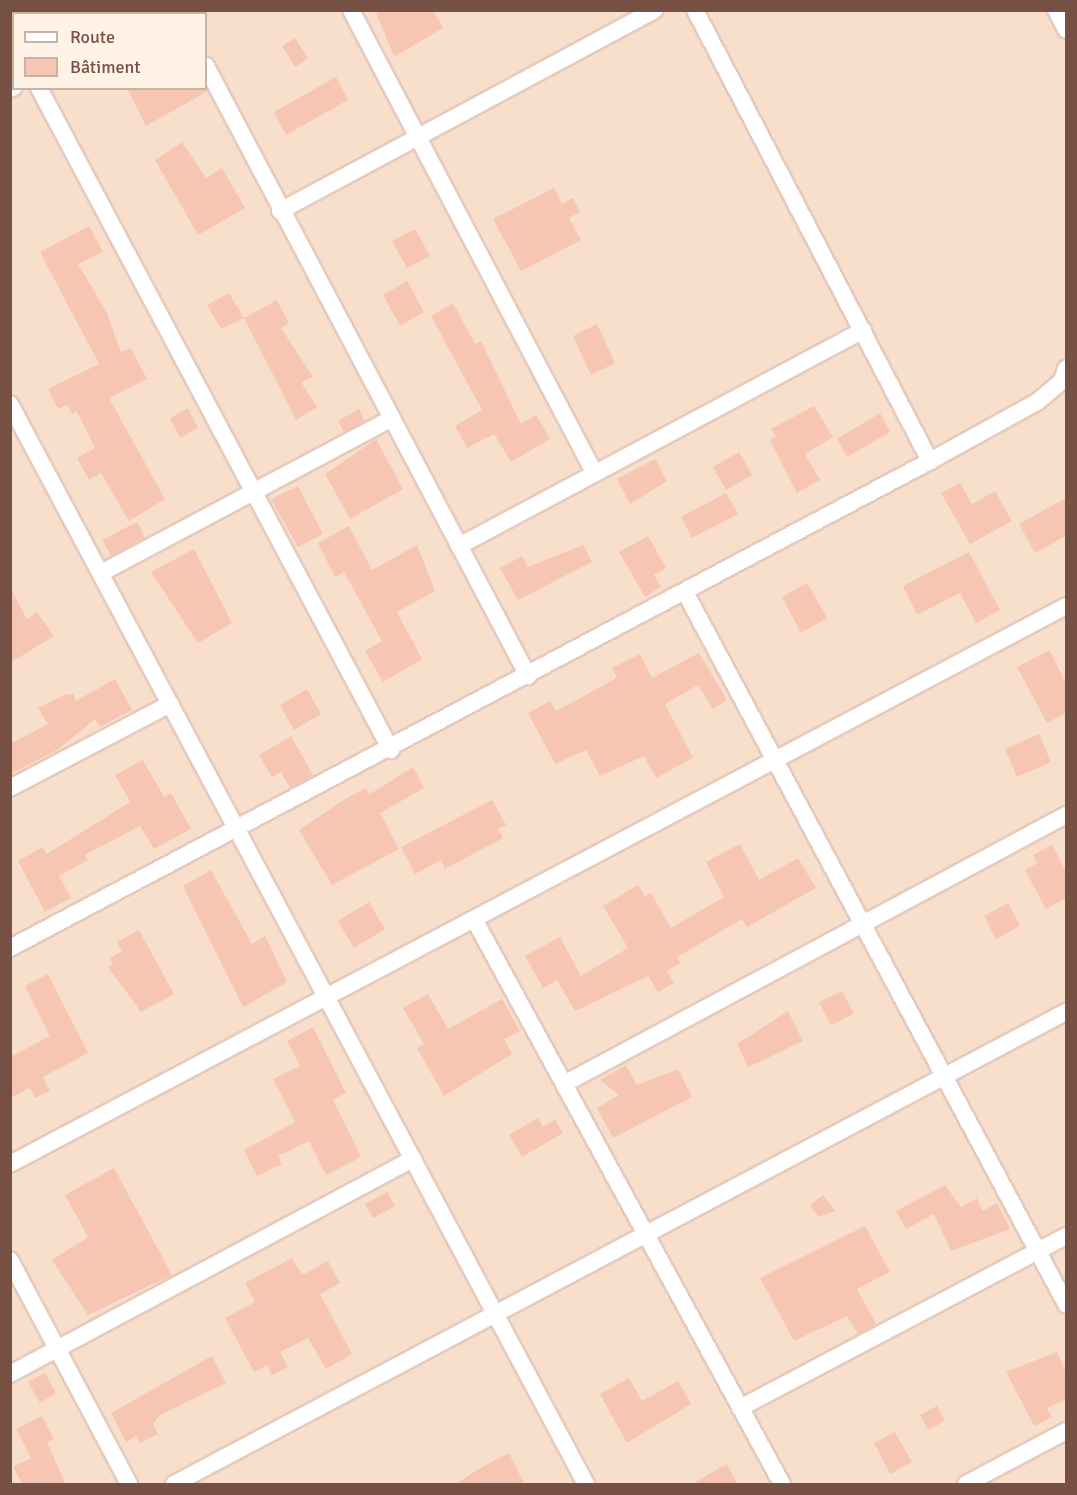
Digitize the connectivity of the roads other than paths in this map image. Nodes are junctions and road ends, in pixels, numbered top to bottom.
1 (351, 10) edge
2 (656, 10) edge
3 (695, 10) edge
4 (1056, 10) edge
5 (1066, 30) edge
6 (207, 68) edge
7 (40, 90) edge
8 (418, 137) junction
9 (280, 211) junction
10 (863, 330) junction
11 (1066, 369) edge
12 (10, 404) edge
13 (390, 418) junction
14 (930, 462) junction
15 (594, 472) junction
16 (254, 492) junction
17 (459, 546) junction
18 (100, 573) junction
19 (685, 592) junction
20 (1066, 606) edge
21 (528, 676) junction
22 (170, 704) junction
23 (391, 750) junction
24 (775, 760) junction
25 (10, 789) edge
26 (1066, 815) edge
27 (237, 830) junction
28 (474, 919) junction
29 (862, 923) junction
30 (10, 948) edge
31 (326, 997) junction
32 (1066, 1012) edge
33 (944, 1077) junction
34 (564, 1084) junction
35 (413, 1160) junction
36 (10, 1164) edge
37 (647, 1234) junction
38 (1066, 1236) edge
39 (1038, 1251) junction
40 (10, 1260) edge
41 (1066, 1304) edge
42 (495, 1315) junction
43 (57, 1349) junction
44 (10, 1374) edge
45 (740, 1408) junction
46 (1066, 1431) edge
47 (129, 1485) edge
48 (174, 1485) edge
49 (585, 1485) edge
50 (782, 1485) edge
51 (966, 1485) edge

1 - 8 street
2 - 8 street
3 - 10 street
4 - 5 street
6 - 9 street
7 - 16 street
8 - 9 street
8 - 15 street
9 - 13 street
10 - 14 street
10 - 15 street
11 - 14 street
12 - 18 street
13 - 16 street
13 - 17 street
14 - 19 street
15 - 17 street
16 - 18 street
16 - 23 street
17 - 21 street
18 - 22 street
19 - 21 street
19 - 24 street
20 - 24 street
21 - 23 street
22 - 25 street
22 - 27 street
23 - 27 street
24 - 28 street
24 - 29 street
26 - 29 street
27 - 30 street
27 - 31 street
28 - 31 street
28 - 34 street
29 - 33 street
29 - 34 street
31 - 35 street
31 - 36 street
32 - 33 street
33 - 37 street
33 - 39 street
34 - 37 street
35 - 42 street
35 - 43 street
37 - 42 street
37 - 45 street
38 - 39 street
39 - 41 street
39 - 45 street
40 - 43 street
42 - 48 street
42 - 49 street
43 - 44 street
43 - 47 street
45 - 50 street
46 - 51 street

